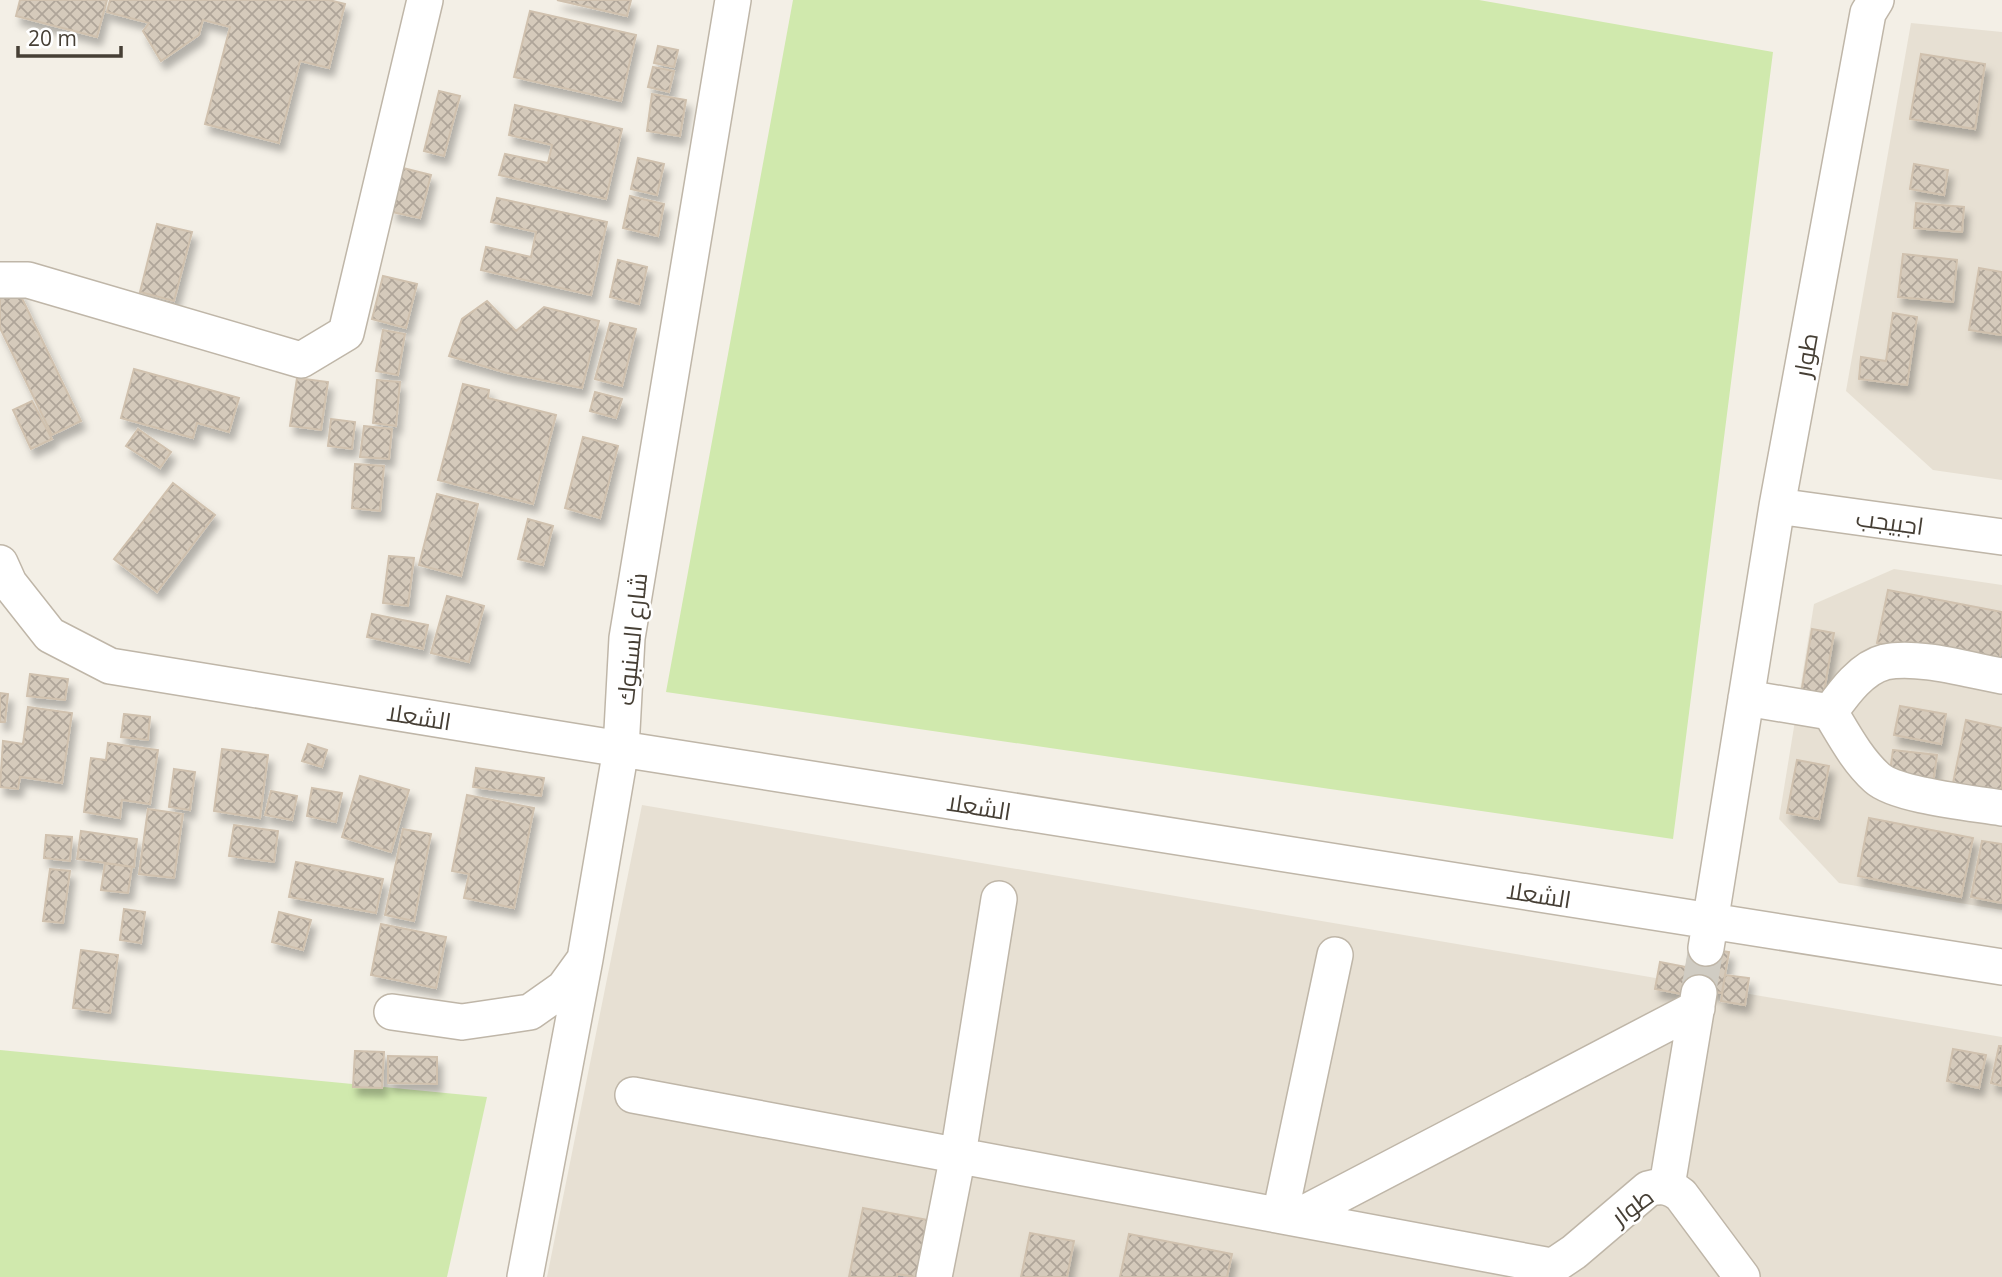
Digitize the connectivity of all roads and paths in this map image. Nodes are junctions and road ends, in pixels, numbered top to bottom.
1 (425, 0) edge
2 (733, 0) edge
3 (1869, 4) edge
4 (0, 280) edge
5 (1777, 506) junction
6 (2002, 537) edge
7 (0, 563) edge
8 (2002, 676) edge
9 (1746, 698) junction
10 (1830, 712) junction
11 (621, 749) junction
12 (2002, 808) edge
13 (999, 899) dead end
14 (1708, 934) junction
15 (1335, 955) dead end
16 (586, 959) junction
17 (2002, 967) edge
18 (392, 1012) dead end
19 (633, 1095) dead end
20 (958, 1155) junction
21 (1667, 1186) junction
22 (1287, 1216) junction
23 (1544, 1271) edge
24 (525, 1277) edge
25 (933, 1277) edge
26 (1742, 1277) edge

1 - 4 street
2 - 11 street, شارع السنبوك
3 - 5 street, طوار
5 - 6 street, اجبيجب
5 - 9 street, طوار
7 - 11 street, الشعلا
8 - 10 street
9 - 10 street
9 - 14 street, طوار
10 - 12 street
11 - 14 street, الشعلا
11 - 16 street, شارع السنبوك
13 - 20 street
14 - 17 street, الشعلا
15 - 22 street
16 - 18 street
16 - 24 street, شارع السنبوك
19 - 20 street
20 - 22 street
20 - 25 street
21 - 22 street
21 - 23 street, طوار
21 - 26 street, طوار
22 - 23 street

